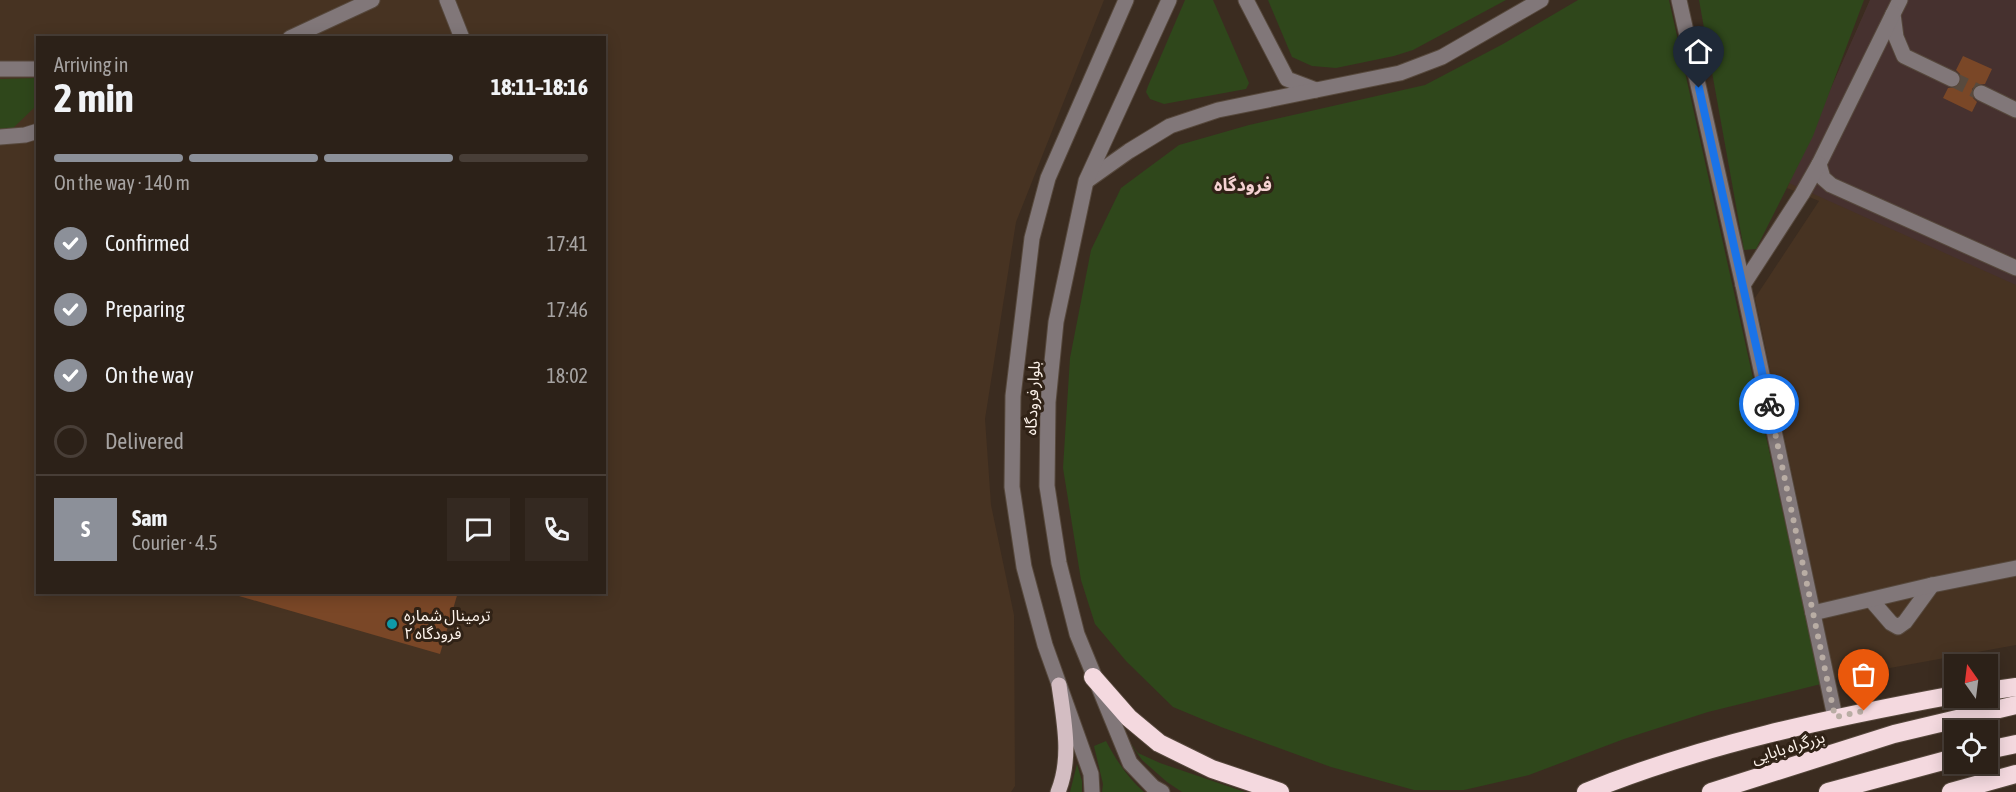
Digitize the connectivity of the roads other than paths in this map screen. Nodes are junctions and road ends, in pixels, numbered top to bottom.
1 (372, 0) edge
2 (447, 0) edge
3 (1126, 0) edge
4 (1169, 0) edge
5 (1246, 0) edge
6 (1541, 0) edge
7 (1679, 0) edge
8 (1896, 7) edge
9 (294, 36) edge
10 (461, 36) edge
11 (0, 69) edge
12 (36, 69) edge
13 (1952, 79) tunnel mouth
14 (1316, 90) junction
15 (1981, 93) tunnel mouth
16 (2016, 110) edge
17 (36, 132) edge
18 (0, 137) edge
19 (1819, 164) junction
20 (1086, 181) junction
21 (2016, 268) edge
22 (1743, 285) junction
23 (2016, 568) edge
24 (1932, 585) junction
25 (1872, 601) junction
26 (1813, 613) junction
27 (1093, 677) junction
28 (1059, 685) junction
29 (2016, 687) edge
30 (1998, 690) edge
31 (1944, 696) edge
32 (2016, 705) edge
33 (1835, 717) junction
34 (2016, 744) edge
35 (1998, 748) edge
36 (1944, 760) edge
37 (2016, 774) edge
38 (1058, 792) edge
39 (1092, 792) edge
40 (1162, 792) edge
41 (1280, 792) edge
42 (1586, 792) edge
43 (1711, 792) edge
44 (1828, 792) edge
45 (1951, 792) edge

1 - 9 street
2 - 10 street
3 - 28 street, بلوار فرودگاه
4 - 20 street, بلوار فرودگاه
5 - 14 street
6 - 14 street
7 - 22 street
8 - 13 street
8 - 19 street
11 - 12 street
14 - 20 street
15 - 16 street
17 - 18 street
19 - 21 street
19 - 22 street
20 - 27 street, بلوار فرودگاه
22 - 26 street
23 - 24 street
24 - 25 street
24 - 25 street
25 - 26 street
26 - 33 street
27 - 40 street, بلوار فرودگاه
27 - 41 highway
28 - 38 main road
28 - 39 street, بلوار فرودگاه
29 - 30 highway
31 - 33 highway
32 - 43 highway, بزرگراه بابایی
33 - 42 highway
34 - 35 highway
36 - 44 highway
37 - 45 highway

